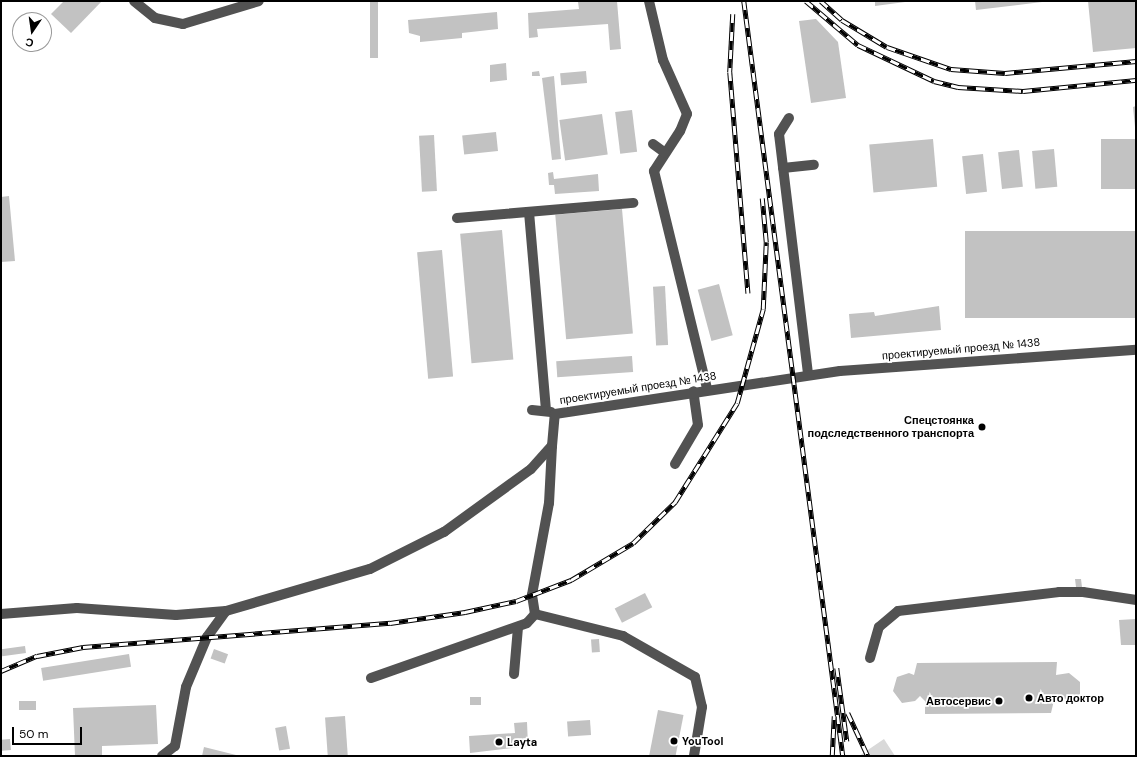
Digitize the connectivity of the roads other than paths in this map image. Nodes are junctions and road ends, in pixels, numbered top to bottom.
1 (134, 1) edge
2 (259, 1) edge
3 (649, 1) edge
4 (789, 118) dead end
5 (653, 144) dead end
6 (664, 152) junction
7 (814, 165) dead end
8 (783, 168) junction
9 (633, 203) dead end
10 (529, 212) junction
11 (457, 218) dead end
12 (1136, 350) edge
13 (808, 374) junction
14 (707, 389) junction
15 (693, 391) junction
16 (532, 410) dead end
17 (550, 411) junction
18 (552, 446) junction
19 (675, 464) dead end
20 (1136, 600) edge
21 (226, 611) junction
22 (1, 614) edge
23 (535, 614) junction
24 (518, 627) junction
25 (870, 658) dead end
26 (514, 674) dead end
27 (371, 678) dead end
28 (162, 756) edge
29 (694, 756) edge

1 - 2 street
3 - 6 street
4 - 8 street
5 - 6 street
6 - 14 street
7 - 8 street
8 - 13 street
9 - 10 street
10 - 11 street
10 - 17 street
12 - 13 street, проектируемый проезд № 1438
13 - 14 street, проектируемый проезд № 1438
14 - 15 street, проектируемый проезд № 1438
15 - 17 street, проектируемый проезд № 1438
15 - 19 street
16 - 17 street
17 - 18 street, проектируемый проезд № 1438
18 - 21 street
18 - 23 street, проектируемый проезд № 1438
20 - 25 street
21 - 22 street
21 - 28 street
23 - 24 street
23 - 29 street
24 - 26 street
24 - 27 street

